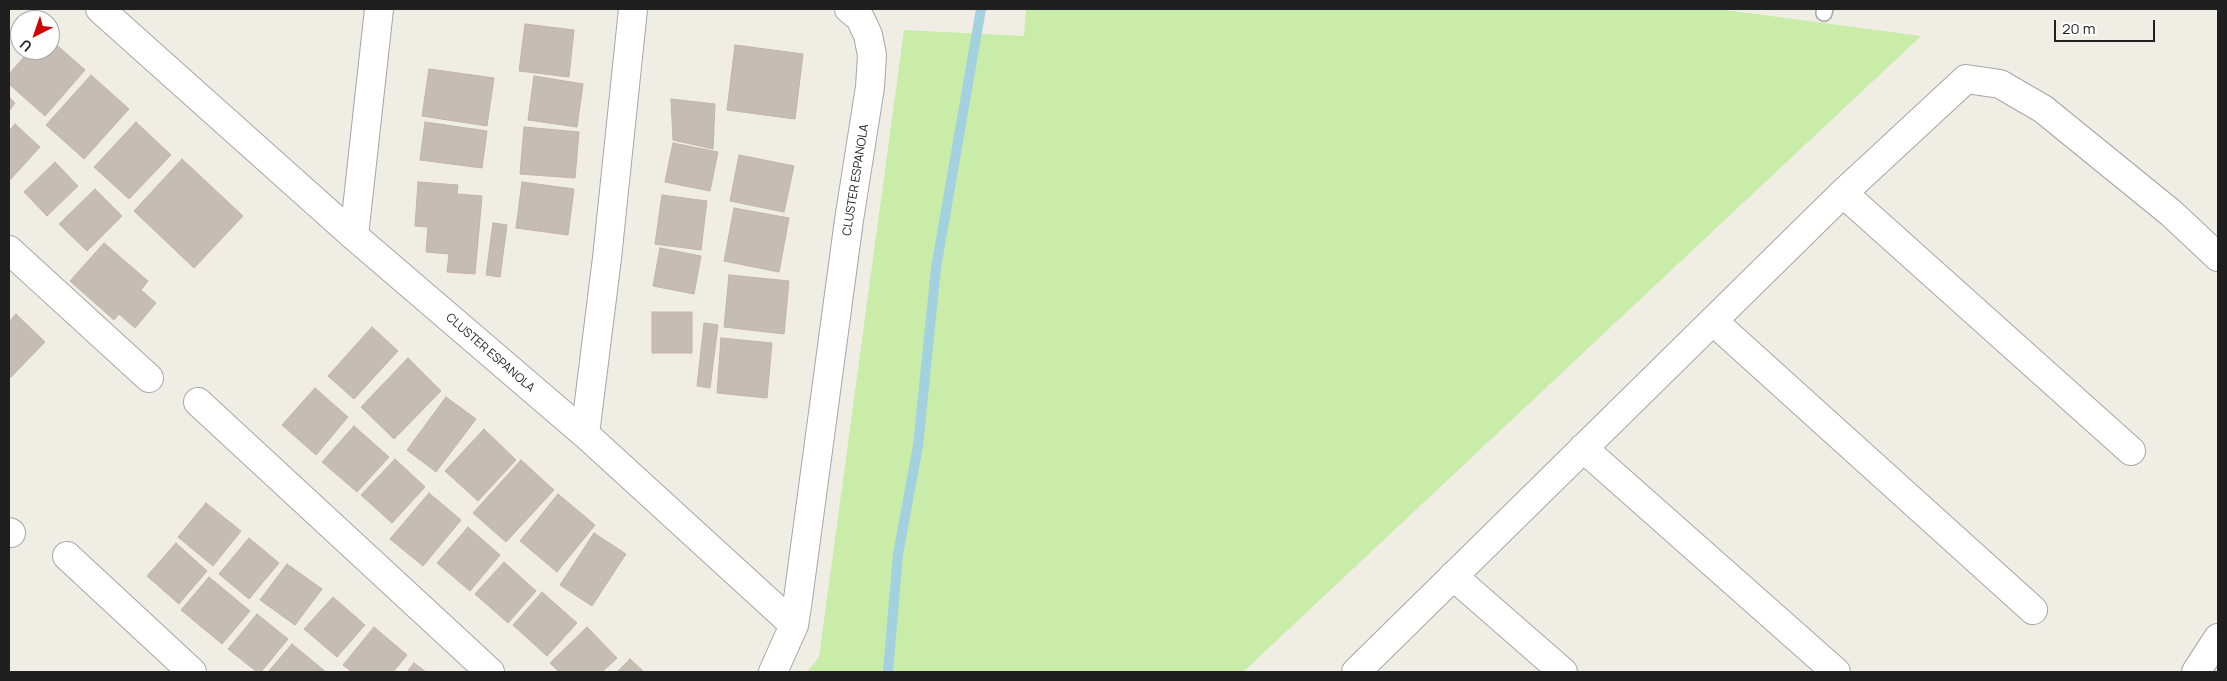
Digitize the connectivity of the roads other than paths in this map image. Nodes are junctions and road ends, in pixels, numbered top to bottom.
1 (100, 9) edge
2 (379, 9) edge
3 (633, 9) edge
4 (849, 9) edge
5 (1843, 193) junction
6 (354, 236) junction
7 (9, 250) edge
8 (2218, 257) edge
9 (1713, 321) junction
10 (149, 378) dead end
11 (198, 402) dead end
12 (585, 434) junction
13 (1583, 448) junction
14 (2131, 451) dead end
15 (67, 556) dead end
16 (1453, 576) junction
17 (2033, 610) dead end
18 (794, 625) junction
19 (2218, 638) edge
20 (192, 672) edge
21 (490, 672) edge
22 (774, 672) edge
23 (1356, 672) edge
24 (1564, 672) edge
25 (1836, 672) edge
26 (2196, 672) edge

1 - 6 street, CLUSTER ESPANOLA
2 - 6 street
3 - 12 street
4 - 18 street, CLUSTER ESPANOLA
5 - 8 street
5 - 9 street
5 - 14 street
6 - 12 street, CLUSTER ESPANOLA
7 - 10 street
9 - 13 street
9 - 17 street
11 - 21 street
12 - 18 street, CLUSTER ESPANOLA
13 - 16 street
13 - 25 street
15 - 20 street
16 - 23 street
16 - 24 street
18 - 22 street, CLUSTER ESPANOLA
19 - 26 street

